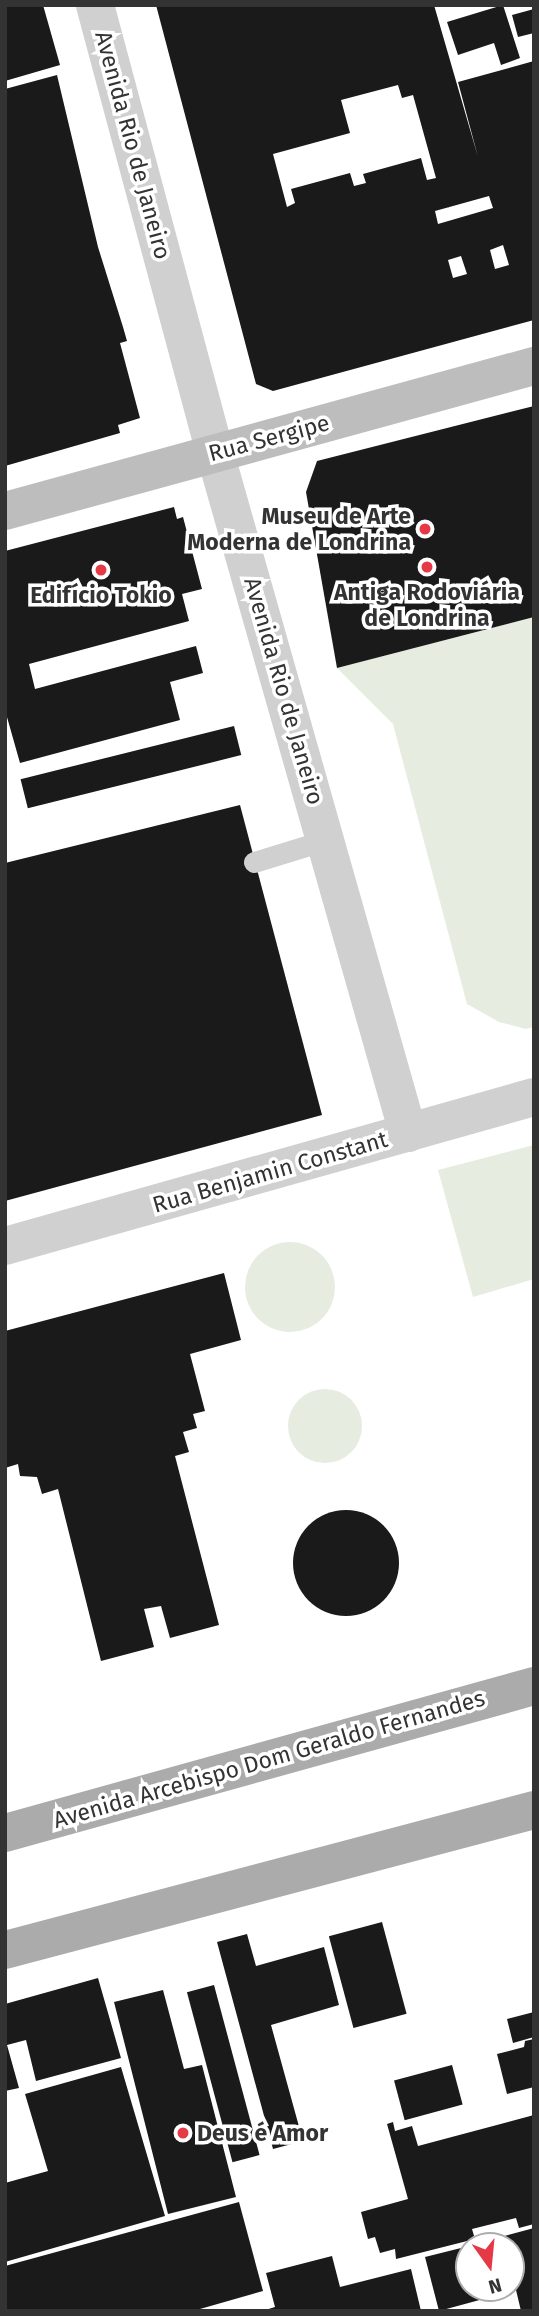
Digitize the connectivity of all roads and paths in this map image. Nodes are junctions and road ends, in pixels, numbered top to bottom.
1 (95, 5) edge
2 (534, 366) edge
3 (215, 453) junction
4 (5, 512) edge
5 (326, 840) junction
6 (254, 862) dead end
7 (534, 1097) edge
8 (408, 1133) junction
9 (5, 1246) edge
10 (534, 1686) edge
11 (534, 1810) edge
12 (5, 1833) edge
13 (5, 1950) edge

1 - 3 street, Avenida Rio de Janeiro
2 - 3 main road, Rua Sergipe
3 - 4 main road, Rua Sergipe
3 - 5 street, Avenida Rio de Janeiro
5 - 6 lane
5 - 8 street, Avenida Rio de Janeiro
7 - 8 street, Rua Benjamin Constant
8 - 9 street, Rua Benjamin Constant
10 - 12 main road, Avenida Arcebispo Dom Geraldo Fernandes
11 - 13 main road

